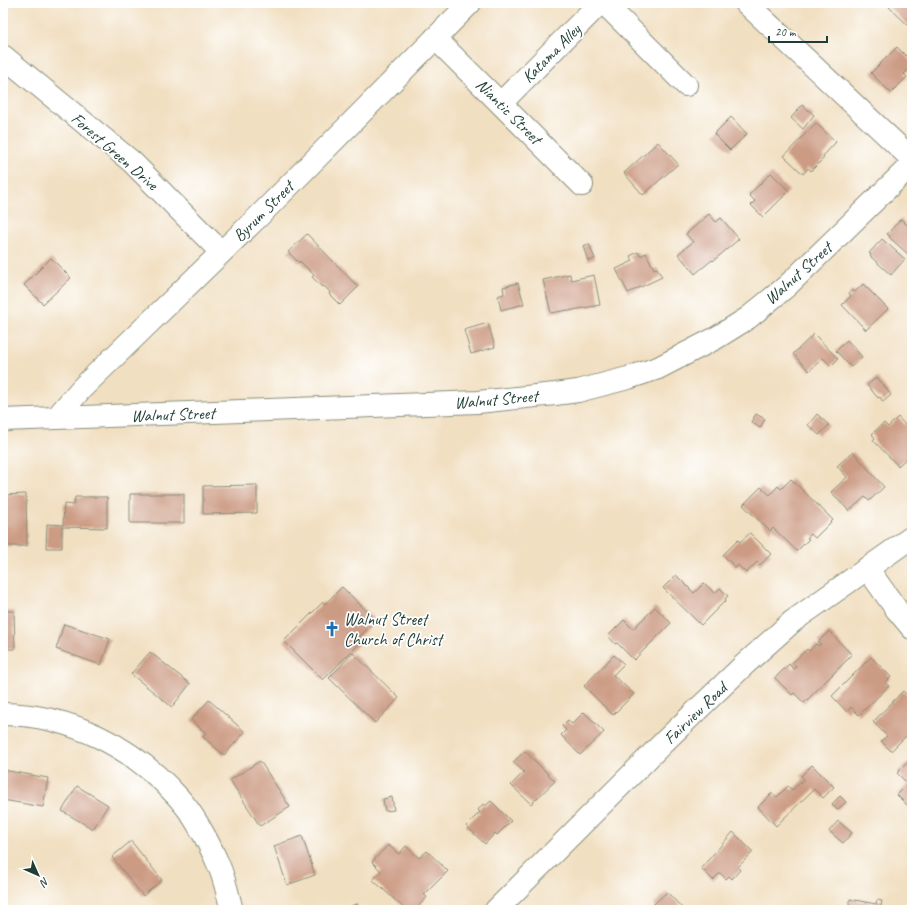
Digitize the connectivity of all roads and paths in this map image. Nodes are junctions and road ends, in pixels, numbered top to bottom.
1 (470, 3) edge
2 (600, 3) edge
3 (604, 3) edge
4 (746, 3) edge
5 (435, 38) junction
6 (3, 56) edge
7 (686, 85) dead end
8 (501, 103) junction
9 (912, 159) edge
10 (912, 164) edge
11 (582, 185) dead end
12 (221, 252) junction
13 (56, 418) junction
14 (3, 420) edge
15 (912, 537) edge
16 (867, 568) junction
17 (912, 628) edge
18 (3, 714) edge
19 (506, 907) edge
20 (232, 910) edge

1 - 5 street, Byrum Street
2 - 8 street, Katama Alley
3 - 7 street
4 - 9 street
5 - 8 street, Niantic Street
5 - 12 street, Byrum Street
6 - 12 street, Forest Green Drive
8 - 11 street, Niantic Street
10 - 13 street, Walnut Street
12 - 13 street, Byrum Street
13 - 14 street, Walnut Street
15 - 16 street, Fairview Road
16 - 17 street
16 - 19 street, Fairview Road
18 - 20 street

